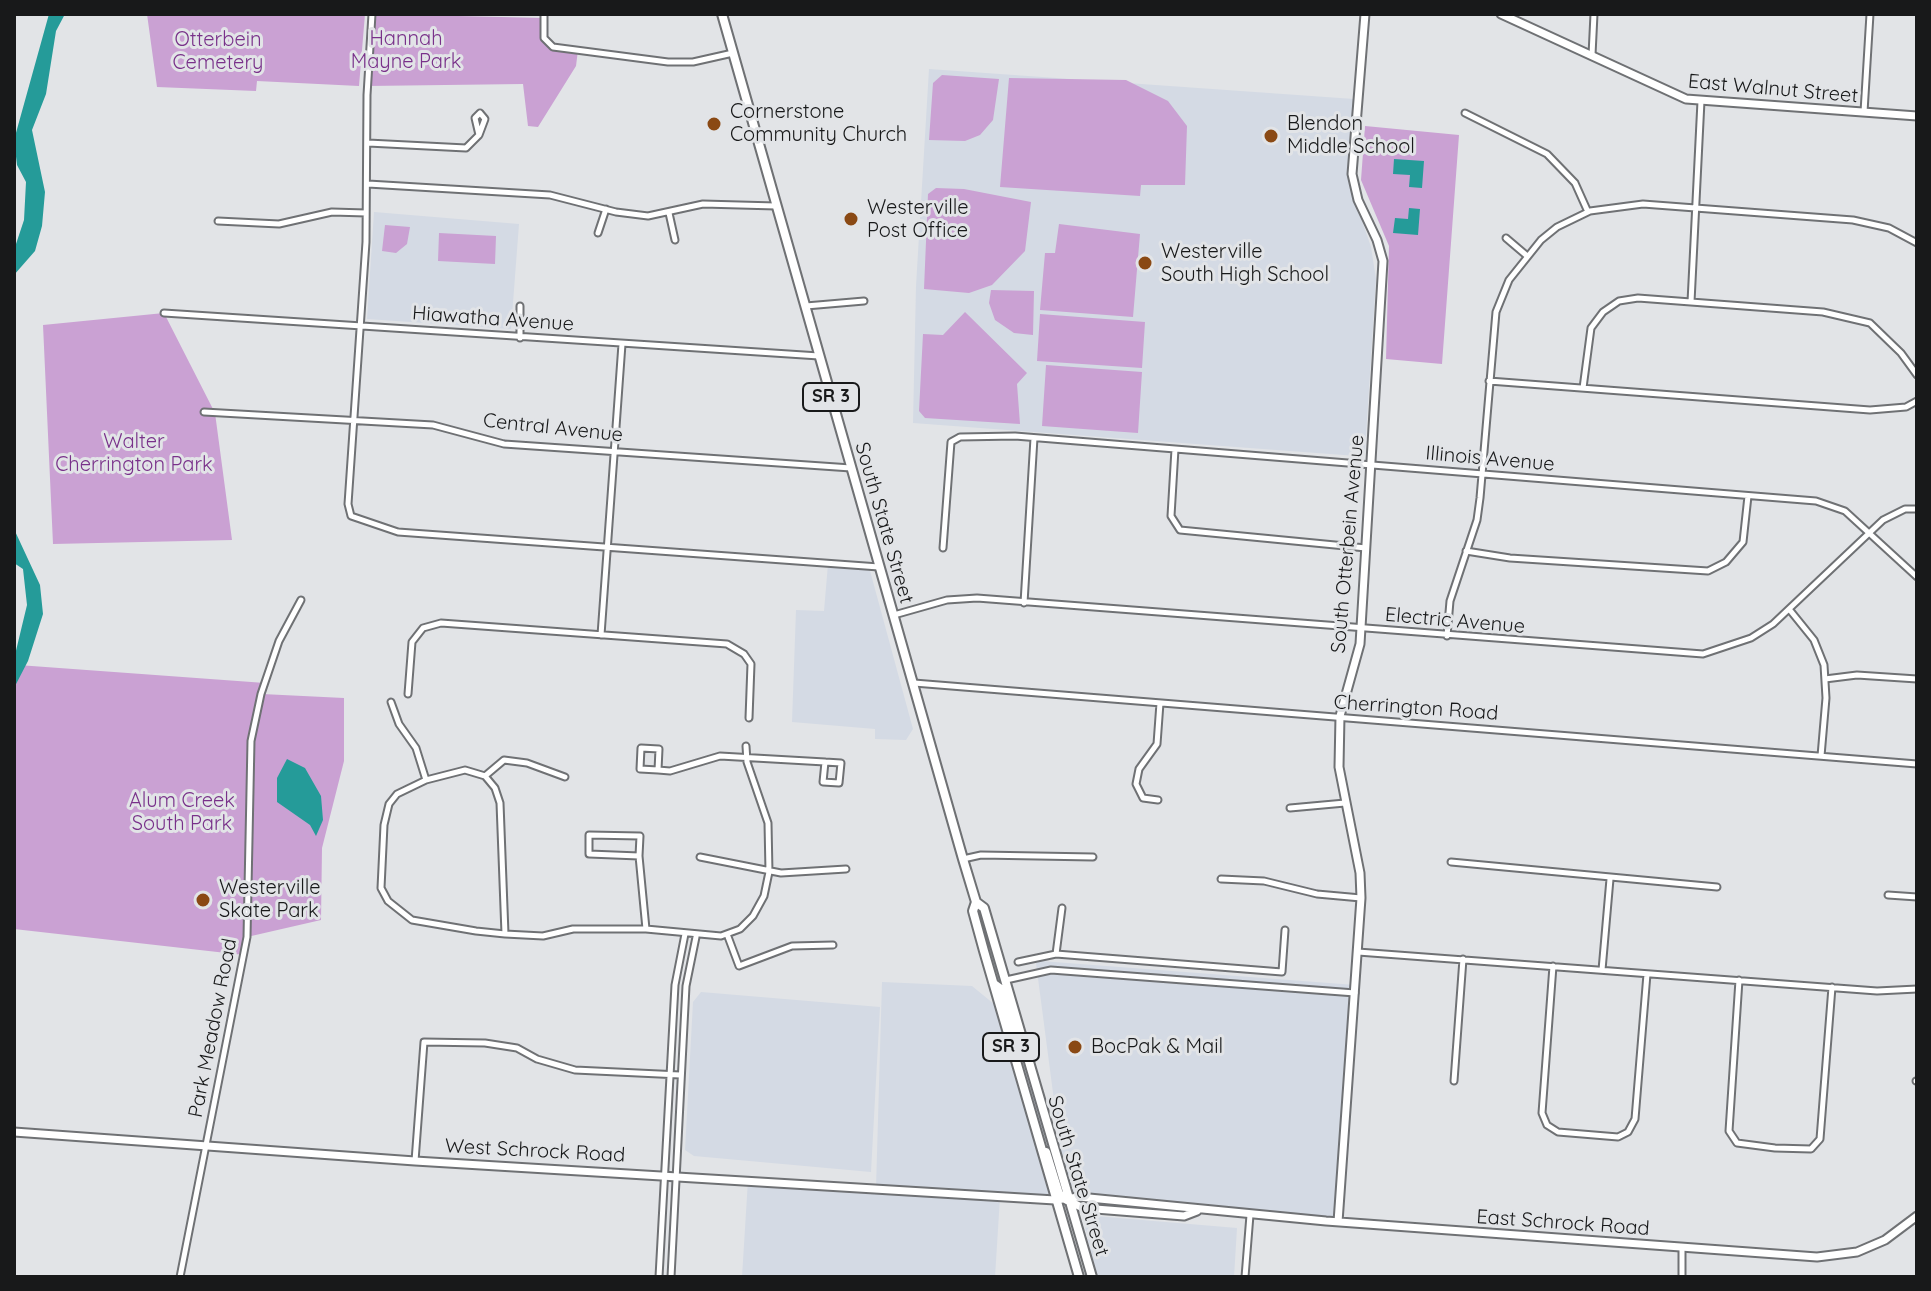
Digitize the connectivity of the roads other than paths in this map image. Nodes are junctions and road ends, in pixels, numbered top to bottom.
1 (372, 14) edge
2 (544, 14) edge
3 (722, 14) edge
4 (1365, 14) edge
5 (1501, 14) edge
6 (1594, 14) edge
7 (1870, 14) edge
8 (733, 53) junction
9 (1592, 55) junction
10 (1701, 101) junction
11 (1864, 112) junction
12 (1465, 113) dead end
13 (1917, 116) edge
14 (479, 135) dead end
15 (368, 143) junction
16 (368, 184) junction
17 (776, 206) junction
18 (1695, 207) junction
19 (606, 209) junction
20 (1588, 212) junction
21 (366, 213) junction
22 (669, 213) junction
23 (218, 221) dead end
24 (598, 233) dead end
25 (1506, 238) dead end
26 (675, 240) dead end
27 (1917, 243) edge
28 (1526, 255) junction
29 (864, 301) dead end
30 (1691, 302) junction
31 (520, 306) dead end
32 (806, 306) junction
33 (164, 313) dead end
34 (361, 327) junction
35 (520, 338) junction
36 (622, 344) junction
37 (820, 356) junction
38 (1917, 375) edge
39 (1489, 381) junction
40 (1583, 388) junction
41 (1917, 401) edge
42 (204, 412) dead end
43 (354, 423) junction
44 (1034, 438) junction
45 (1175, 449) junction
46 (616, 452) junction
47 (1371, 465) junction
48 (852, 468) junction
49 (1482, 475) junction
50 (1748, 496) junction
51 (1917, 509) edge
52 (1868, 532) junction
53 (608, 548) junction
54 (943, 548) dead end
55 (1366, 548) junction
56 (1466, 551) junction
57 (880, 567) junction
58 (1917, 577) edge
59 (301, 600) dead end
60 (1024, 603) junction
61 (1789, 609) junction
62 (893, 615) junction
63 (1361, 629) junction
64 (601, 635) junction
65 (1447, 636) junction
66 (1825, 679) junction
67 (1917, 679) edge
68 (913, 683) junction
69 (408, 694) dead end
70 (391, 702) dead end
71 (1160, 703) junction
72 (749, 718) dead end
73 (1340, 718) junction
74 (746, 746) dead end
75 (1821, 756) junction
76 (746, 757) junction
77 (825, 762) junction
78 (1917, 764) edge
79 (658, 770) junction
80 (485, 776) junction
81 (565, 777) dead end
82 (426, 780) junction
83 (1158, 800) dead end
84 (1345, 803) junction
85 (1290, 808) dead end
86 (639, 856) junction
87 (700, 857) dead end
88 (1093, 857) dead end
89 (963, 859) junction
90 (1451, 862) dead end
91 (846, 869) dead end
92 (769, 872) junction
93 (1221, 879) dead end
94 (1610, 879) junction
95 (1717, 887) dead end
96 (1888, 895) dead end
97 (1917, 897) edge
98 (1361, 898) junction
99 (974, 907) junction
100 (1062, 908) dead end
101 (646, 929) junction
102 (978, 930) junction
103 (1285, 930) dead end
104 (505, 934) junction
105 (685, 934) junction
106 (727, 934) junction
107 (696, 937) junction
108 (833, 945) dead end
109 (1358, 952) junction
110 (1056, 954) junction
111 (1463, 959) junction
112 (1018, 962) dead end
113 (1553, 966) junction
114 (1602, 970) junction
115 (1647, 974) junction
116 (1739, 980) junction
117 (1005, 981) junction
118 (993, 984) junction
119 (1832, 987) junction
120 (1917, 989) edge
121 (1355, 993) junction
122 (1026, 1055) junction
123 (670, 1075) junction
124 (680, 1075) junction
125 (1454, 1081) dead end
126 (1030, 1111) junction
127 (14, 1132) edge
128 (207, 1147) junction
129 (415, 1161) junction
130 (664, 1174) junction
131 (675, 1175) junction
132 (1055, 1200) junction
133 (1067, 1200) junction
134 (1250, 1215) junction
135 (1917, 1216) edge
136 (1338, 1222) junction
137 (1682, 1247) junction
138 (180, 1277) edge
139 (659, 1277) edge
140 (671, 1277) edge
141 (1079, 1277) edge
142 (1092, 1277) edge
143 (1245, 1277) edge
144 (1682, 1277) edge

1 - 15 street
2 - 8 street
3 - 8 main road, South State Street / SR 3
4 - 47 street, South Otterbein Avenue
5 - 9 street, East Walnut Street
6 - 9 street
7 - 11 street
8 - 17 main road, South State Street / SR 3
9 - 10 street, East Walnut Street
10 - 11 street, East Walnut Street
10 - 18 street
11 - 13 street, East Walnut Street
12 - 20 street
14 - 15 street
15 - 16 street
16 - 19 street
16 - 21 street
17 - 22 street
17 - 32 main road, South State Street / SR 3
18 - 20 street
18 - 27 street
18 - 30 street
19 - 22 street
19 - 24 street
20 - 28 street
21 - 23 street
21 - 34 street
22 - 26 street
25 - 28 street
28 - 39 street
29 - 32 street
30 - 38 street
30 - 40 street
31 - 35 street
32 - 37 main road, South State Street / SR 3
33 - 34 street, Hiawatha Avenue
34 - 35 street, Hiawatha Avenue
34 - 43 street
35 - 36 street, Hiawatha Avenue
36 - 37 street, Hiawatha Avenue
36 - 46 street
37 - 48 main road, South State Street / SR 3
39 - 40 street
39 - 49 street
40 - 41 street
42 - 43 street, Central Avenue
43 - 46 street, Central Avenue
43 - 53 street
44 - 45 street, Illinois Avenue
44 - 54 street, Illinois Avenue
44 - 60 street
45 - 47 street, Illinois Avenue
45 - 55 street
46 - 48 street, Central Avenue
46 - 53 street
47 - 49 street, Illinois Avenue
47 - 55 street, South Otterbein Avenue
48 - 57 main road, South State Street / SR 3
49 - 50 street, Illinois Avenue
49 - 56 street
50 - 52 street, Illinois Avenue
50 - 56 street
51 - 52 street, Electric Avenue
52 - 58 street, Illinois Avenue
52 - 61 street, Electric Avenue
53 - 57 street
53 - 64 street
55 - 63 street, South Otterbein Avenue
56 - 65 street
57 - 62 main road, South State Street / SR 3
59 - 128 street, Park Meadow Road
60 - 62 street, Electric Avenue
60 - 63 street, Electric Avenue
61 - 65 street, Electric Avenue
61 - 66 street
62 - 68 main road, South State Street / SR 3
63 - 65 street, Electric Avenue
63 - 73 street, South Otterbein Avenue
64 - 69 street
64 - 72 street
66 - 67 street
66 - 75 street
68 - 71 street, Cherrington Road
68 - 89 main road, South State Street / SR 3
70 - 82 street
71 - 73 street, Cherrington Road
71 - 83 street
73 - 75 street, Cherrington Road
73 - 84 street, South Otterbein Avenue
74 - 76 street
75 - 78 street, Cherrington Road
76 - 77 street
76 - 79 street
76 - 92 street
77 - 77 street
79 - 79 street
80 - 81 street
80 - 82 street
80 - 104 street
82 - 104 street
84 - 85 street
84 - 98 street, South Otterbein Avenue
86 - 86 street
86 - 101 street
87 - 92 street
88 - 89 street
89 - 99 main road, South State Street / SR 3
90 - 94 street
91 - 92 street
92 - 106 street
93 - 98 street
94 - 95 street
94 - 114 street
96 - 97 street
98 - 109 street, South Otterbein Avenue
99 - 102 main road, South State Street / SR 3
99 - 117 main road, South State Street / SR 3
100 - 110 street
101 - 104 street
101 - 105 street
102 - 117 main road
102 - 118 main road, South State Street / SR 3
103 - 110 street
105 - 107 street
105 - 123 street
106 - 107 street
106 - 108 street
107 - 124 street
109 - 111 street
109 - 121 street, South Otterbein Avenue
110 - 112 street
111 - 113 street
111 - 125 street
113 - 114 street
113 - 115 street
114 - 115 street
115 - 116 street
116 - 119 street
116 - 119 street
117 - 121 street
117 - 122 main road, South State Street / SR 3
118 - 122 main road
118 - 126 main road, South State Street / SR 3
119 - 120 street
121 - 136 street, South Otterbein Avenue
122 - 133 main road, South State Street / SR 3
123 - 124 street
123 - 129 street
123 - 130 street
124 - 131 street
126 - 132 main road, South State Street / SR 3
126 - 133 main road
127 - 128 street, West Schrock Road
128 - 129 street, West Schrock Road
128 - 138 street, Park Meadow Road
129 - 130 street, West Schrock Road
130 - 131 street, West Schrock Road
130 - 139 street
131 - 132 street, West Schrock Road
131 - 140 street
132 - 133 street, East Schrock Road
132 - 141 main road, South State Street / SR 3
133 - 134 street, East Schrock Road
133 - 142 main road, South State Street / SR 3
134 - 136 street, East Schrock Road
134 - 143 street
135 - 137 street, East Schrock Road
136 - 137 street, East Schrock Road
137 - 144 street

